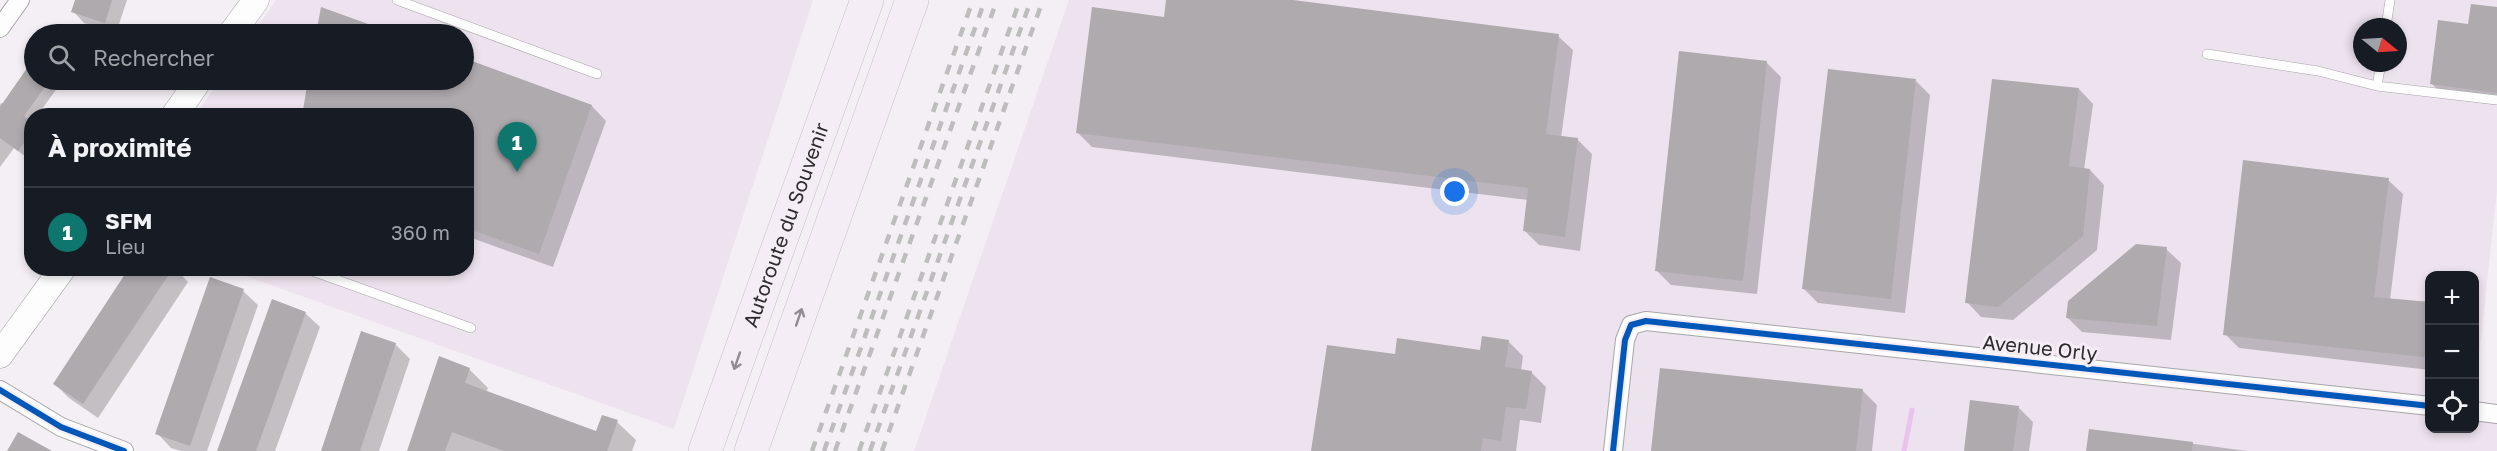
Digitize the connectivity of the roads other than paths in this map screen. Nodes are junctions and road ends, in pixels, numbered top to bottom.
1 (20, 0) edge
2 (256, 0) edge
3 (397, 0) edge
4 (848, 0) edge
5 (867, 0) edge
6 (912, 0) edge
7 (928, 0) edge
8 (2390, 0) edge
9 (2387, 18) edge
10 (238, 24) edge
11 (462, 24) edge
12 (0, 28) edge
13 (474, 28) edge
14 (2207, 54) dead end
15 (2379, 72) edge
16 (597, 74) dead end
17 (2377, 86) junction
18 (192, 90) edge
19 (2497, 100) edge
20 (180, 108) edge
21 (819, 128) junction
22 (849, 173) junction
23 (57, 276) edge
24 (326, 276) edge
25 (471, 328) dead end
26 (0, 356) edge
27 (0, 390) edge
28 (2425, 405) edge
29 (2479, 412) edge
30 (2497, 414) edge
31 (124, 451) edge
32 (705, 451) edge
33 (751, 451) edge
34 (1613, 451) edge

1 - 12 street
2 - 10 main road
3 - 11 lane
4 - 21 highway
5 - 21 highway, Autoroute du Souvenir
6 - 22 highway
7 - 22 highway
8 - 9 lane
13 - 16 lane
14 - 17 lane
15 - 17 lane
17 - 19 lane
18 - 20 main road
21 -> 32 highway, Autoroute du Souvenir
33 -> 22 highway
23 - 26 main road
24 - 25 lane
27 - 31 street
28 - 34 street, Avenue Orly
29 - 30 street

